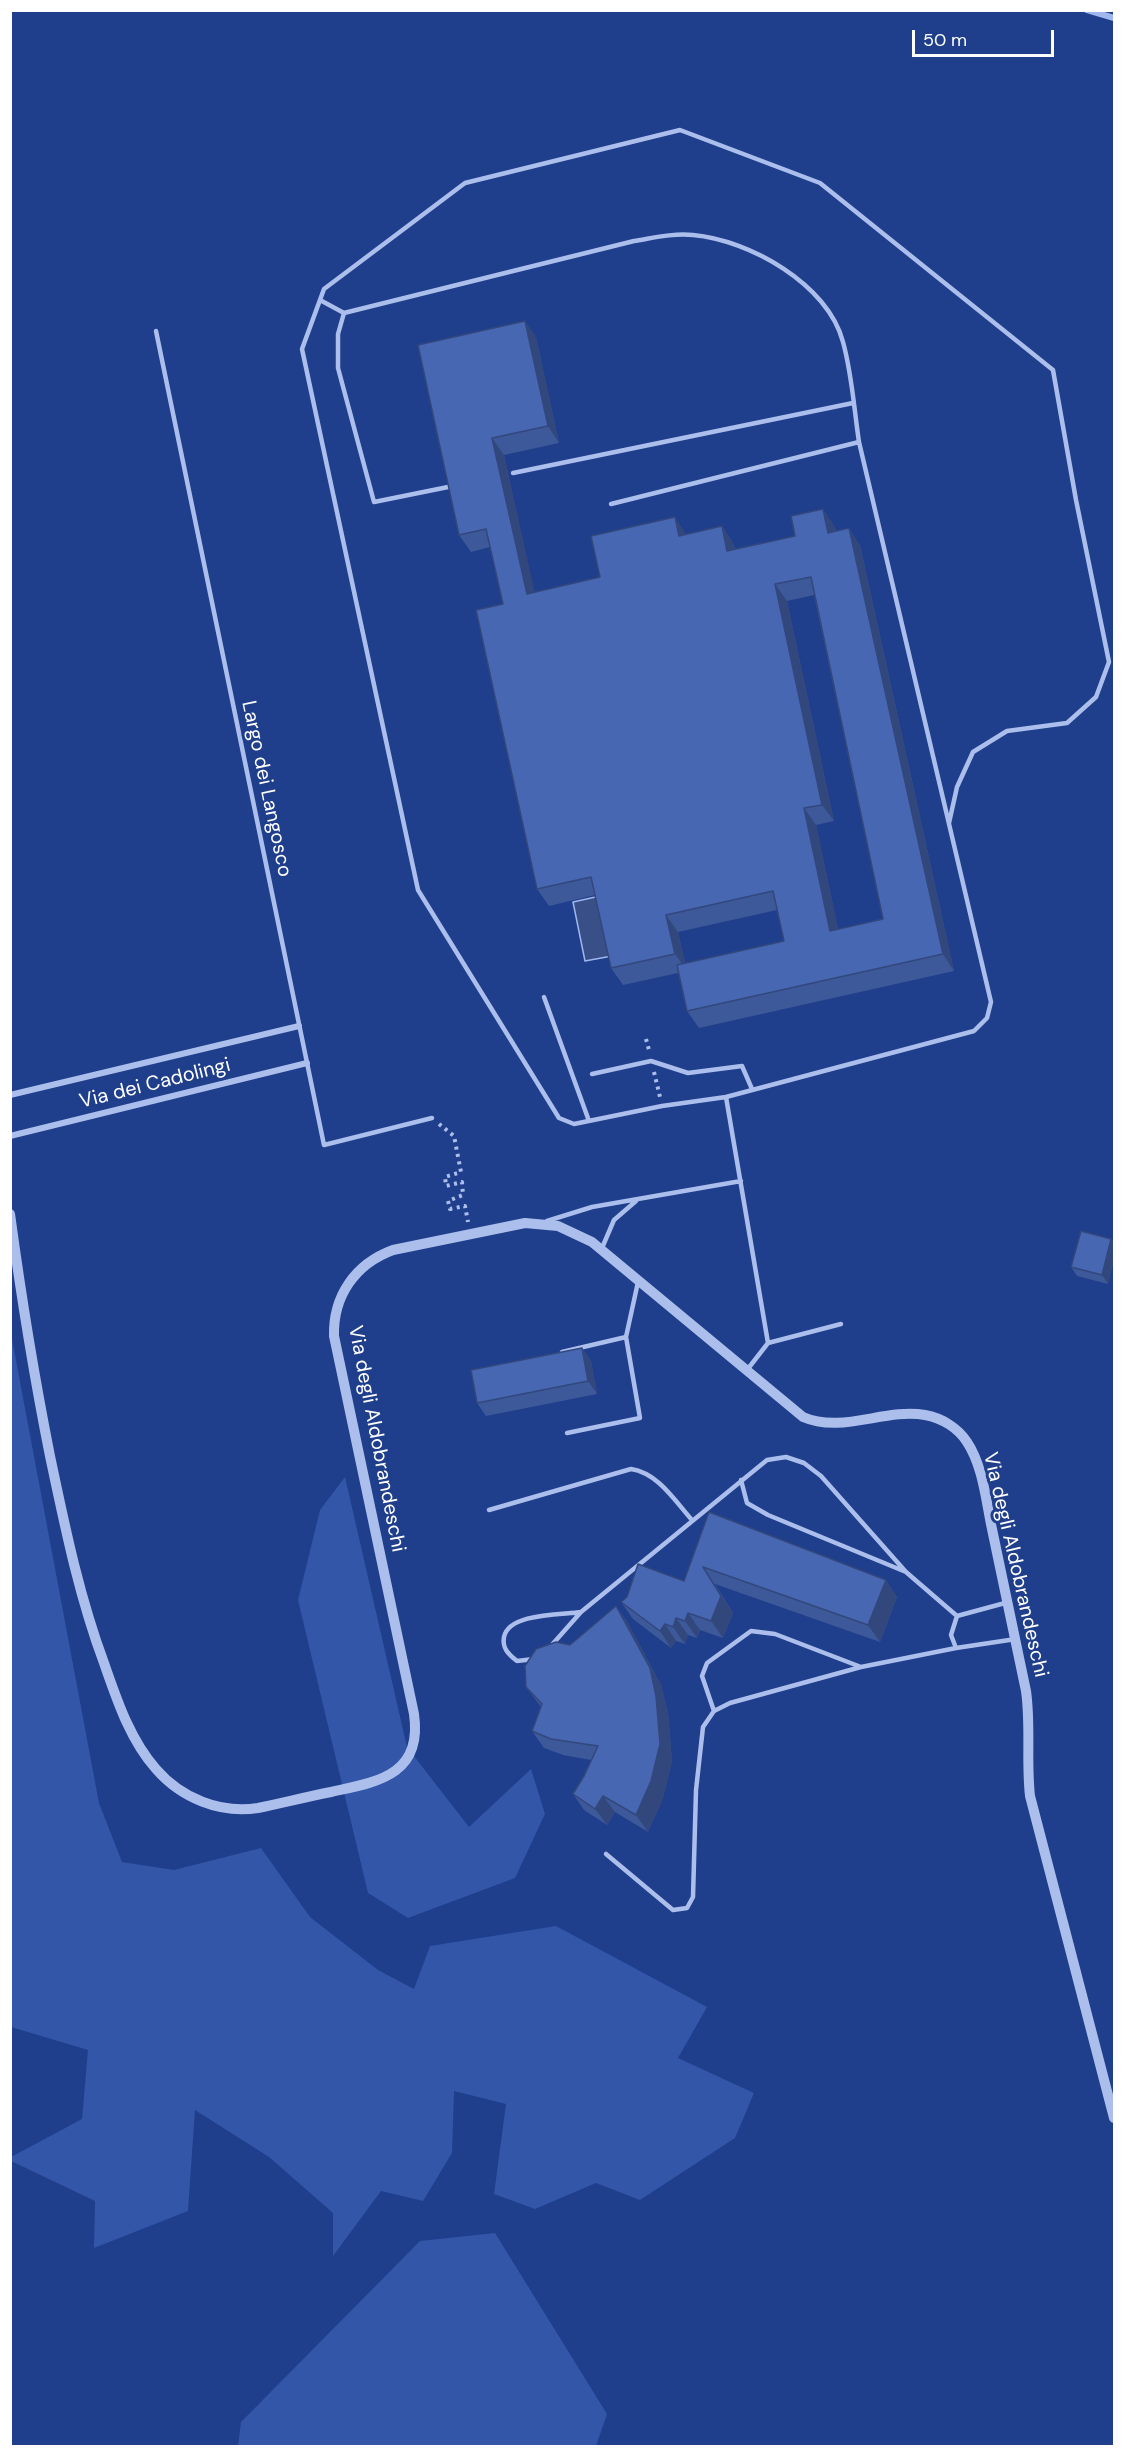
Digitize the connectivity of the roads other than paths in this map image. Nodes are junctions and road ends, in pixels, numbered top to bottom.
1 (320, 300) junction
2 (344, 313) junction
3 (156, 331) dead end
4 (853, 403) junction
5 (859, 442) junction
6 (513, 473) dead end
7 (453, 486) edge
8 (611, 504) dead end
9 (949, 823) junction
10 (544, 997) dead end
11 (299, 1026) junction
12 (307, 1063) junction
13 (592, 1074) dead end
14 (752, 1089) junction
15 (10, 1095) edge
16 (726, 1097) junction
17 (432, 1118) road end
18 (589, 1121) junction
19 (10, 1136) edge
20 (741, 1181) junction
21 (636, 1201) junction
22 (10, 1214) edge
23 (542, 1223) junction
24 (602, 1249) junction
25 (639, 1279) junction
26 (841, 1324) dead end
27 (626, 1337) junction
28 (768, 1343) junction
29 (562, 1352) edge
30 (747, 1370) junction
31 (567, 1433) dead end
32 (741, 1480) junction
33 (489, 1510) dead end
34 (692, 1520) junction
35 (906, 1572) junction
36 (1008, 1602) junction
37 (582, 1612) junction
38 (957, 1616) junction
39 (1016, 1640) junction
40 (956, 1648) junction
41 (547, 1650) edge
42 (540, 1655) edge
43 (861, 1667) junction
44 (714, 1711) junction
45 (606, 1854) dead end
46 (1114, 2118) edge

1 - 2 lane
1 - 9 lane
1 - 18 lane
2 - 4 lane
2 - 7 lane
3 - 11 lane, Largo dei Langosco
4 - 5 lane
4 - 6 lane
5 - 8 lane
5 - 9 lane
9 - 14 lane
10 - 18 lane
11 - 12 lane, Largo dei Langosco
11 - 15 street, Via dei Cadolingi
12 - 17 lane, Largo dei Langosco
12 - 19 street, Via dei Cadolingi
13 - 14 lane
14 - 16 lane
16 - 18 lane
16 - 20 lane
20 - 21 lane
20 - 28 lane
21 - 23 lane
21 - 24 lane
22 - 23 street, Via degli Aldobrandeschi
23 - 24 street, Via degli Aldobrandeschi
24 - 25 street, Via degli Aldobrandeschi
25 - 27 lane
25 - 30 street, Via degli Aldobrandeschi
26 - 28 lane
27 - 29 lane
27 - 31 lane
28 - 30 lane
30 - 36 street, Via degli Aldobrandeschi
32 - 34 lane
32 - 35 lane
32 - 35 lane
33 - 34 lane
34 - 37 lane
35 - 38 lane
36 - 38 lane
36 - 39 street, Via degli Aldobrandeschi
37 - 41 lane
37 - 42 lane
38 - 40 lane
39 - 40 lane
39 - 46 street, Via degli Aldobrandeschi
40 - 43 lane
43 - 44 lane
43 - 44 lane
44 - 45 lane

